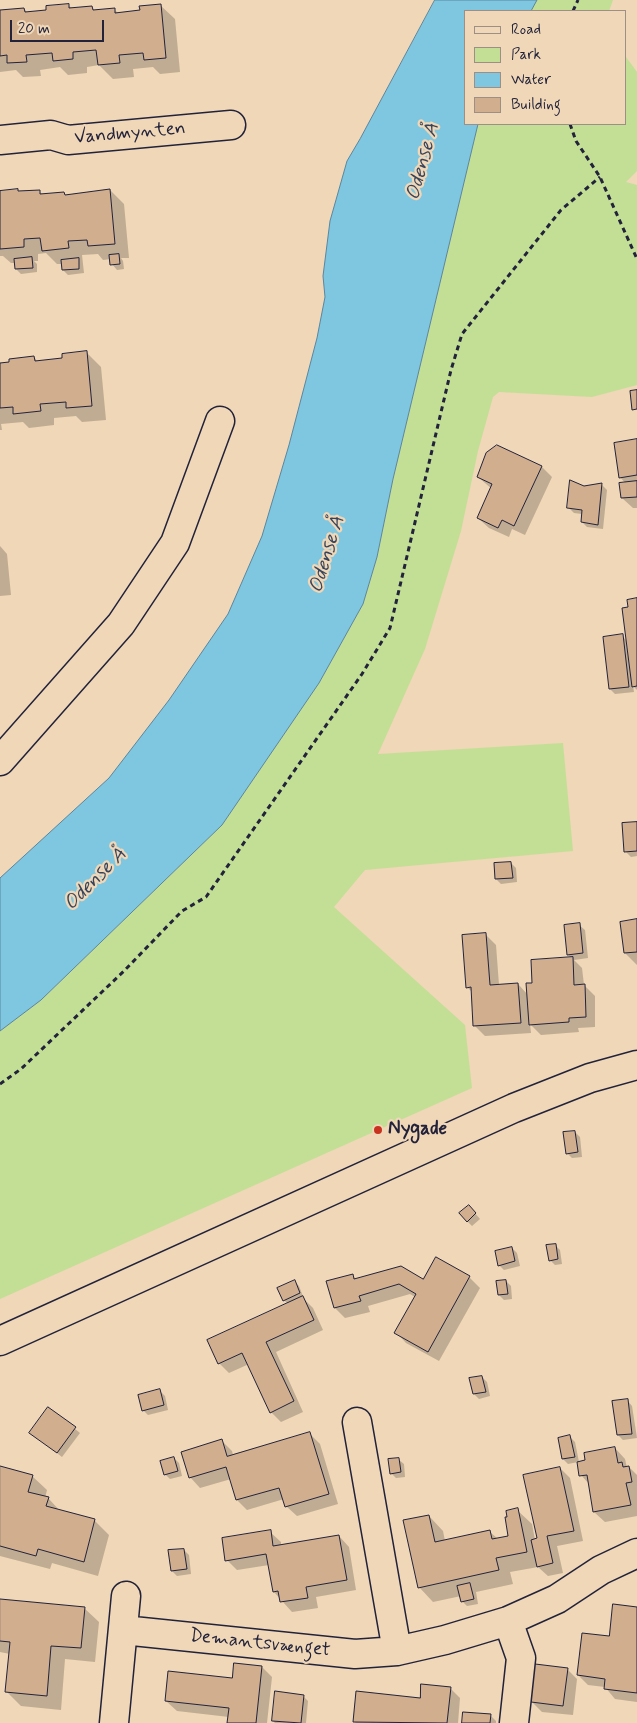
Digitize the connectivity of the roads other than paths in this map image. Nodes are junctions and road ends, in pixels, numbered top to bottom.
1 (231, 125) dead end
2 (0, 140) edge
3 (220, 421) dead end
4 (0, 761) edge
5 (637, 1064) edge
6 (0, 1341) edge
7 (356, 1422) dead end
8 (637, 1553) edge
9 (126, 1596) dead end
10 (508, 1621) junction
11 (123, 1630) junction
12 (397, 1651) junction
13 (114, 1723) edge
14 (514, 1723) edge

1 - 2 street, Vandmynten
3 - 4 street
5 - 6 street
7 - 12 street
8 - 10 street, Demantsvænget
9 - 11 street
10 - 12 street, Demantsvænget
10 - 14 street
11 - 12 street, Demantsvænget
11 - 13 street

